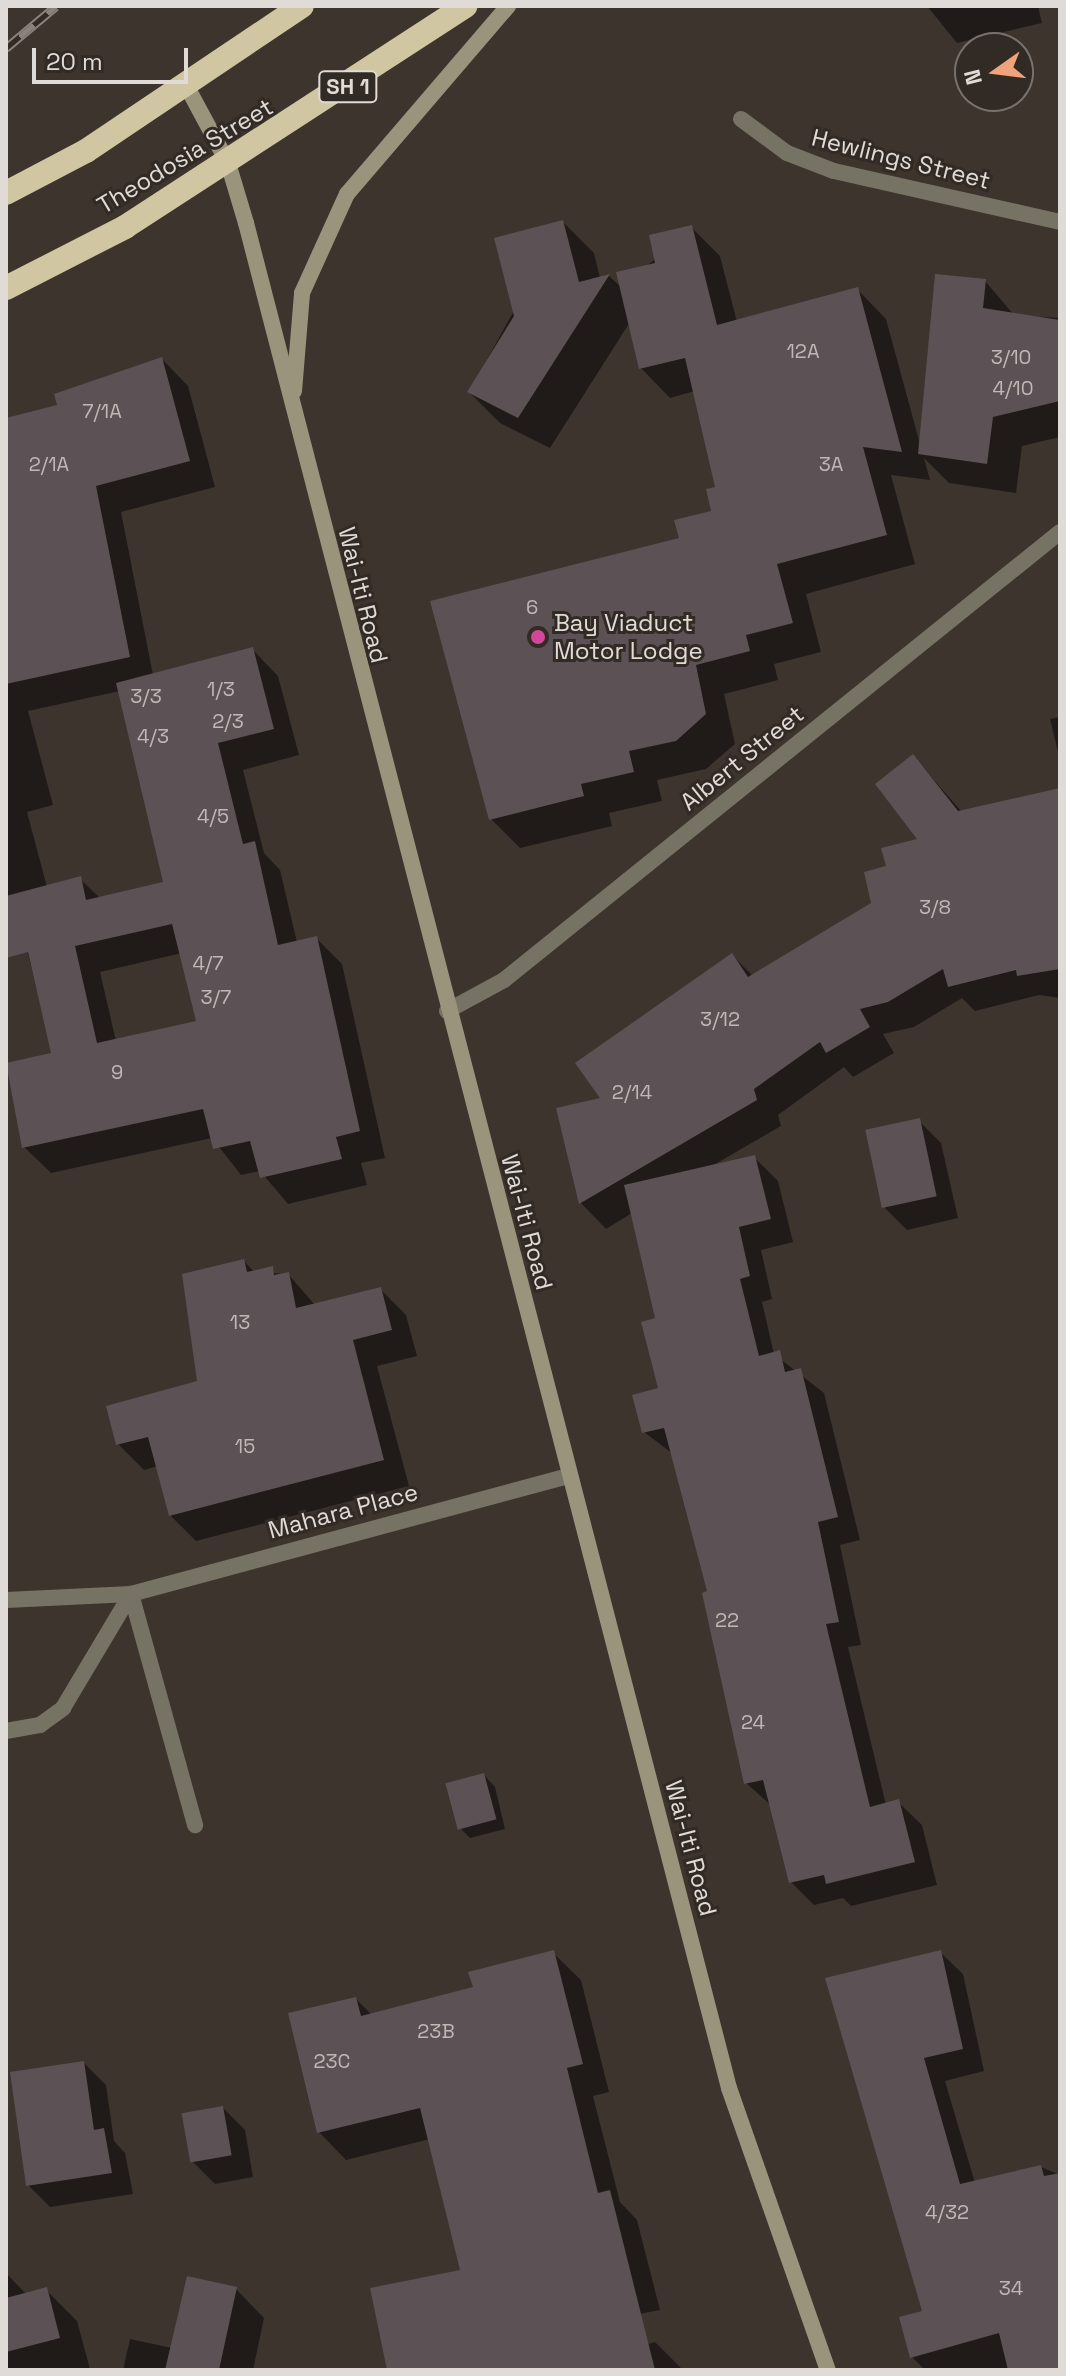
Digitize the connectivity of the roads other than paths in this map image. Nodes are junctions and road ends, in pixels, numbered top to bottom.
1 (302, 6) edge
2 (465, 6) edge
3 (508, 6) edge
4 (186, 85) junction
5 (741, 119) dead end
6 (228, 163) junction
7 (6, 193) edge
8 (1060, 222) edge
9 (6, 288) edge
10 (293, 407) junction
11 (1060, 532) edge
12 (447, 1011) junction
13 (568, 1476) junction
14 (131, 1594) junction
15 (6, 1600) edge
16 (6, 1731) edge
17 (195, 1825) dead end
18 (828, 2370) edge

1 - 4 highway
2 - 6 highway, Theodosia Street / SH 1
3 - 10 main road
4 - 6 main road, Wai-Iti Road
4 - 7 highway
5 - 8 street, Hewlings Street
6 - 9 highway, Theodosia Street / SH 1
6 - 10 main road, Wai-Iti Road
10 - 12 main road, Wai-Iti Road
11 - 12 street, Albert Street
12 - 13 main road, Wai-Iti Road
13 - 14 street, Mahara Place
13 - 18 main road, Wai-Iti Road
14 - 15 street, Mahara Place
14 - 16 street
14 - 17 street

